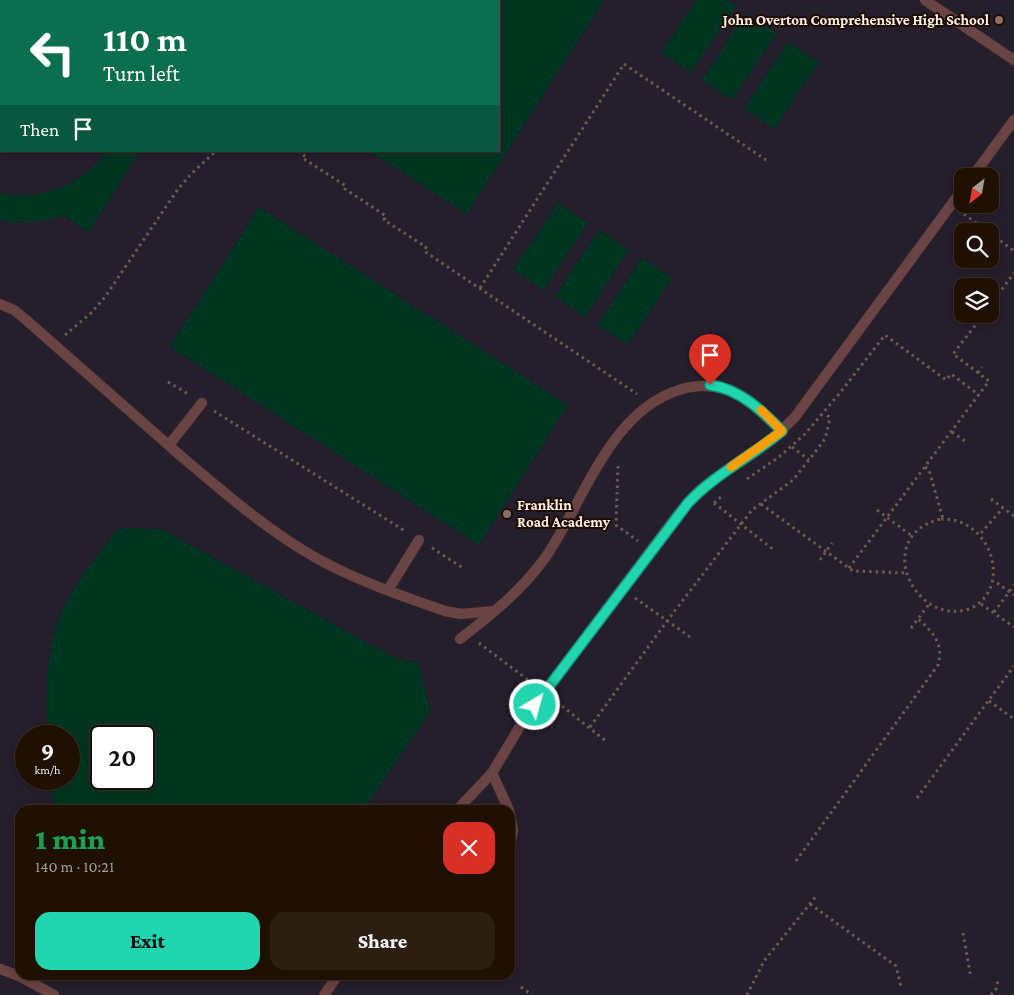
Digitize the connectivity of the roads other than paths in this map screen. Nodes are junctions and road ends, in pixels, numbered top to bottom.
1 (925, 0) edge
2 (1014, 60) edge
3 (1014, 120) edge
4 (979, 168) edge
5 (954, 202) edge
6 (0, 304) edge
7 (202, 403) road end
8 (782, 431) junction
9 (169, 445) junction
10 (419, 540) road end
11 (388, 590) junction
12 (494, 611) junction
13 (460, 640) dead end
14 (492, 773) junction
15 (462, 805) edge
16 (507, 805) edge
17 (0, 969) edge
18 (15, 975) edge
19 (26, 980) edge
20 (334, 980) edge
21 (54, 995) edge
22 (324, 995) edge

1 - 2 lane
3 - 4 lane
5 - 8 lane
6 - 9 lane
7 - 9 lane
8 - 12 lane
8 - 14 lane
9 - 11 lane
10 - 11 lane
11 - 12 lane
12 - 13 lane
14 - 15 lane
14 - 16 lane
17 - 18 lane
19 - 21 lane
20 - 22 lane

